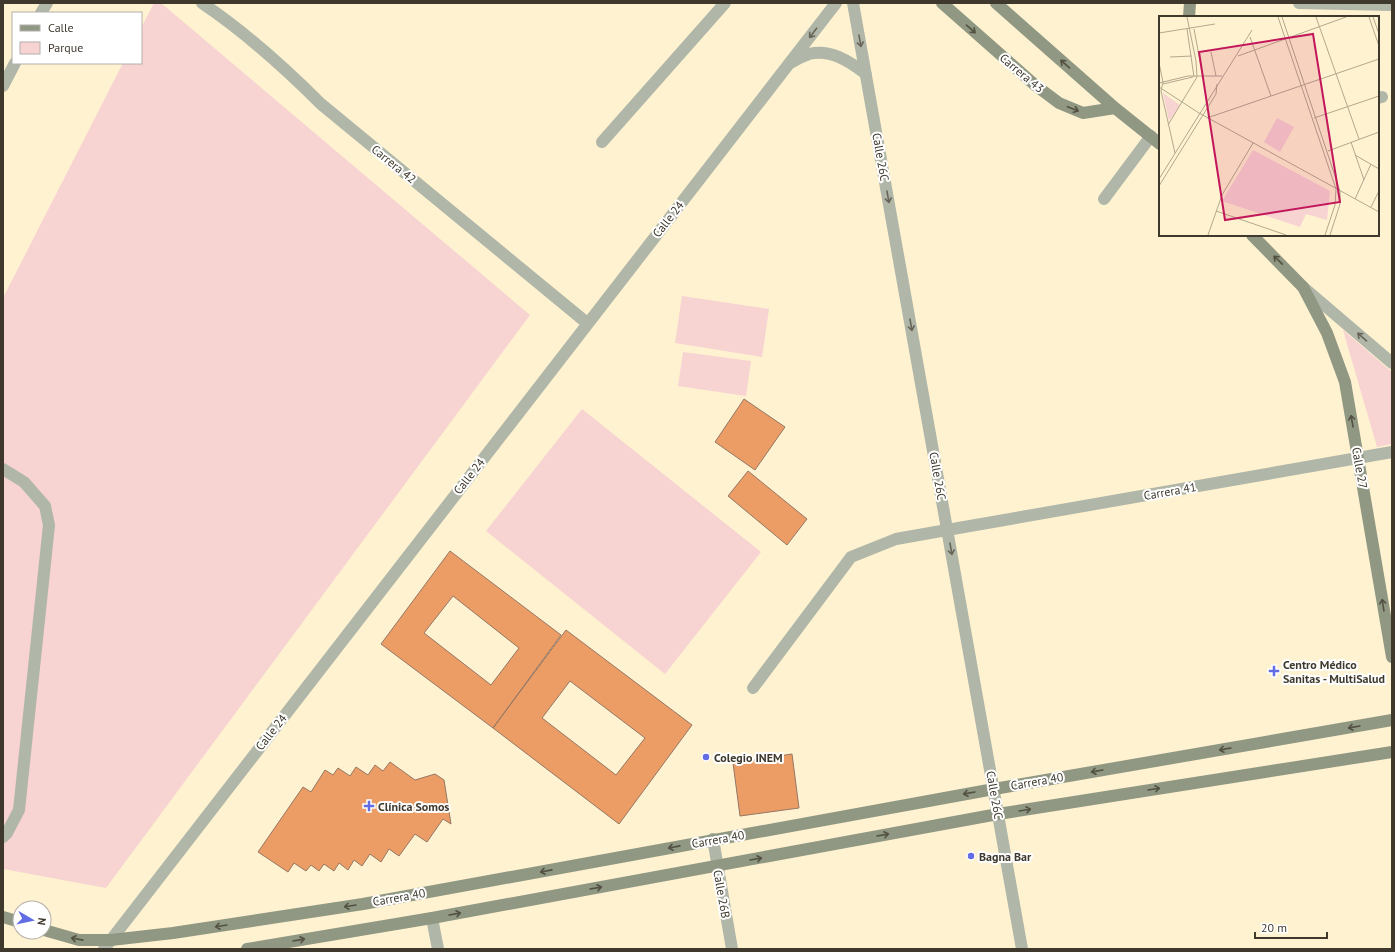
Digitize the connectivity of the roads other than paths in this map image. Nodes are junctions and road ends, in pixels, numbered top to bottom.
1 (47, 3) edge
2 (202, 3) edge
3 (726, 3) edge
4 (836, 3) edge
5 (853, 3) edge
6 (942, 3) edge
7 (996, 3) edge
8 (1190, 3) edge
9 (1299, 3) edge
10 (1392, 5) edge
11 (42, 12) edge
12 (1189, 16) edge
13 (790, 62) junction
14 (14, 64) edge
15 (866, 74) junction
16 (3, 86) edge
17 (1115, 108) junction
18 (1156, 140) edge
19 (602, 142) dead end
20 (1104, 199) dead end
21 (1253, 236) edge
22 (1303, 287) junction
23 (588, 323) junction
24 (1392, 363) edge
25 (1392, 452) edge
26 (1359, 457) junction
27 (3, 469) edge
28 (948, 530) junction
29 (1392, 657) edge
30 (753, 688) dead end
31 (1392, 720) edge
32 (1392, 752) edge
33 (994, 789) junction
34 (998, 814) junction
35 (3, 837) edge
36 (713, 839) junction
37 (717, 866) junction
38 (432, 918) junction
39 (52, 932) edge
40 (108, 944) edge
41 (247, 949) edge
42 (438, 949) edge
43 (732, 949) edge
44 (1022, 949) edge

1 - 11 street
2 - 23 street, Carrera 42
3 - 19 street
4 -> 13 street, Calle 24
5 -> 15 street, Calle 26C
6 -> 17 street, Carrera 43
17 -> 7 street
8 - 12 street
9 - 10 street
13 - 15 street
13 - 23 street, Calle 24
14 - 16 street
15 -> 28 street, Calle 26C
17 - 18 street
18 - 20 street
22 -> 21 street, Calle 27
24 -> 22 street, Calle 27
26 -> 22 street, Calle 27
23 - 40 street, Calle 24
25 - 26 street, Carrera 41
26 - 28 street, Carrera 41
29 -> 26 street, Calle 27
27 - 35 street
28 - 30 street, Carrera 41
28 -> 33 street, Calle 26C
31 -> 33 street, Carrera 40
34 -> 32 street
33 - 34 street, Calle 26C
33 -> 36 street, Carrera 40
37 -> 34 street
34 - 44 street, Calle 26C
36 - 37 street, Calle 26B
36 -> 40 street, Carrera 40
38 -> 37 street
37 - 43 street, Calle 26B
41 -> 38 street
38 - 42 street
40 -> 39 street, Carrera 40

